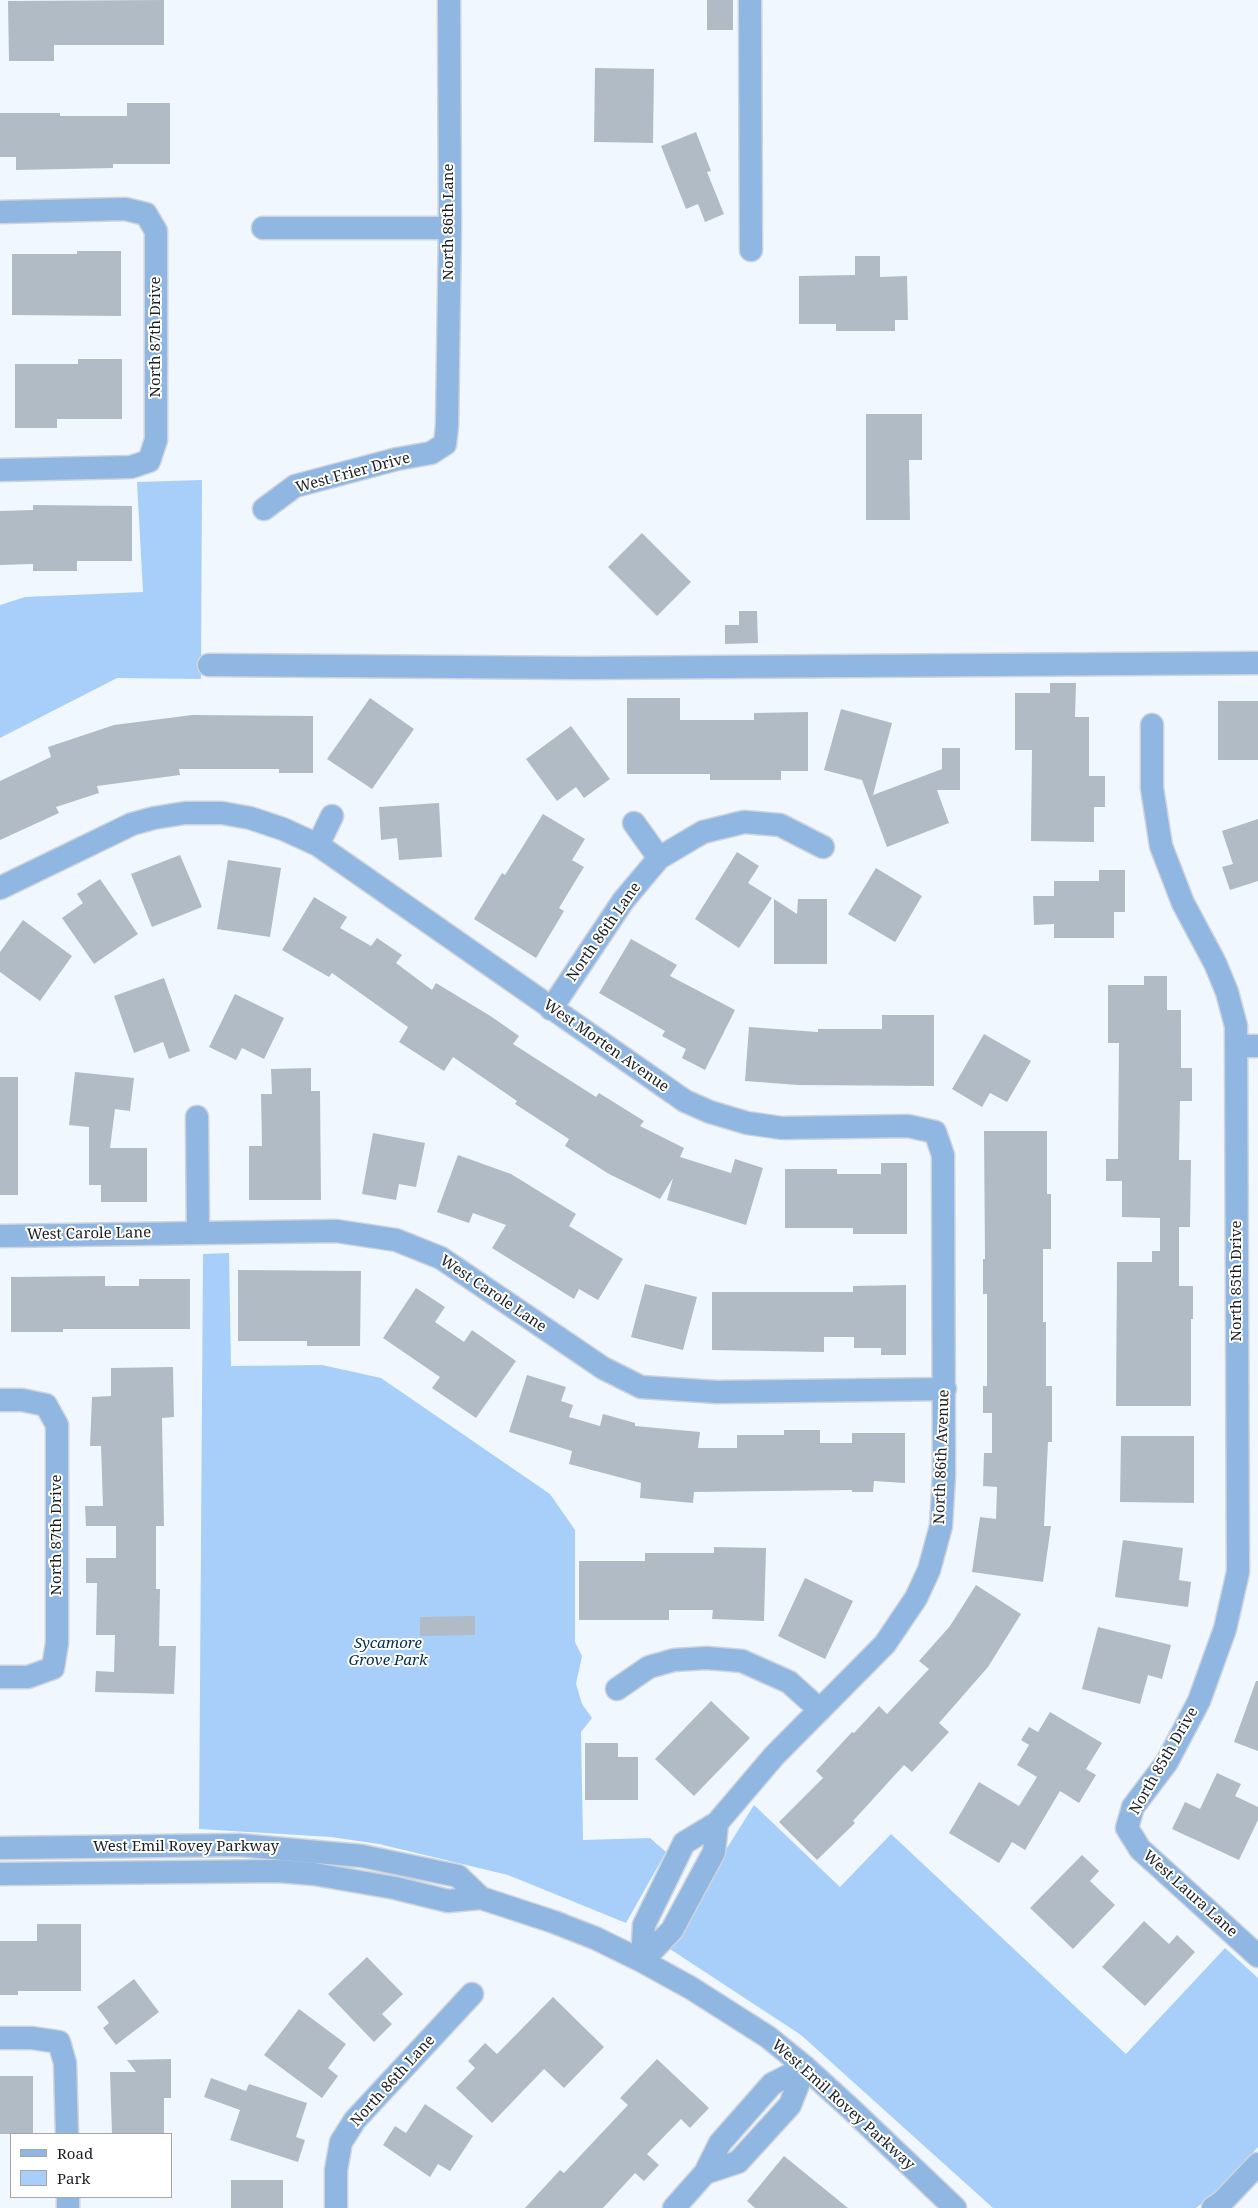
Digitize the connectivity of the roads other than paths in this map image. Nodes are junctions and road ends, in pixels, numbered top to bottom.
1 (449, 0) edge
2 (750, 0) edge
3 (0, 212) edge
4 (263, 228) dead end
5 (450, 228) junction
6 (751, 250) dead end
7 (444, 444) joint
8 (0, 470) edge
9 (264, 509) dead end
10 (1258, 663) edge
11 (209, 666) dead end
12 (1152, 725) dead end
13 (332, 816) dead end
14 (634, 823) dead end
15 (318, 845) junction
16 (823, 847) dead end
17 (659, 858) junction
18 (0, 888) edge
19 (551, 1009) junction
20 (1247, 1046) edge
21 (197, 1117) dead end
22 (935, 1132) joint
23 (198, 1232) junction
24 (0, 1236) edge
25 (945, 1389) junction
26 (0, 1400) edge
27 (0, 1677) edge
28 (617, 1689) dead end
29 (820, 1710) junction
30 (717, 1823) junction
31 (1127, 1828) joint
32 (0, 1848) edge
33 (0, 1874) edge
34 (481, 1898) junction
35 (1258, 1956) edge
36 (642, 1962) junction
37 (472, 1994) dead end
38 (0, 2038) edge
39 (805, 2067) junction
40 (66, 2133) edge
41 (1258, 2164) edge
42 (1220, 2207) edge
43 (336, 2208) edge
44 (674, 2208) edge
45 (955, 2208) edge

1 - 5 street, North 86th Lane
2 - 6 street
3 - 8 street, North 87th Drive
4 - 5 street
5 - 7 street, North 86th Lane
7 - 9 street, West Frier Drive
10 - 11 street
12 - 20 street, North 85th Drive
13 - 15 street
14 - 17 street
15 - 18 street, West Morten Avenue
15 - 19 street, West Morten Avenue
16 - 17 street, North 86th Lane
17 - 19 street, North 86th Lane
19 - 22 street, West Morten Avenue
20 - 31 street, North 85th Drive
21 - 23 street
22 - 25 street, North 86th Avenue
23 - 24 street, West Carole Lane
23 - 25 street, West Carole Lane
25 - 29 street, North 86th Avenue
26 - 27 street, North 87th Drive
28 - 29 street
29 - 30 street, North 86th Avenue
30 - 36 street
30 - 36 street, North 86th Avenue
31 - 35 street, West Laura Lane
32 - 34 street, West Emil Rovey Parkway
33 - 34 street, West Emil Rovey Parkway
34 - 36 street, West Emil Rovey Parkway
36 - 39 street, West Emil Rovey Parkway
37 - 43 street, North 86th Lane
38 - 40 street
39 - 44 street
39 - 45 street, West Emil Rovey Parkway
41 - 42 street

